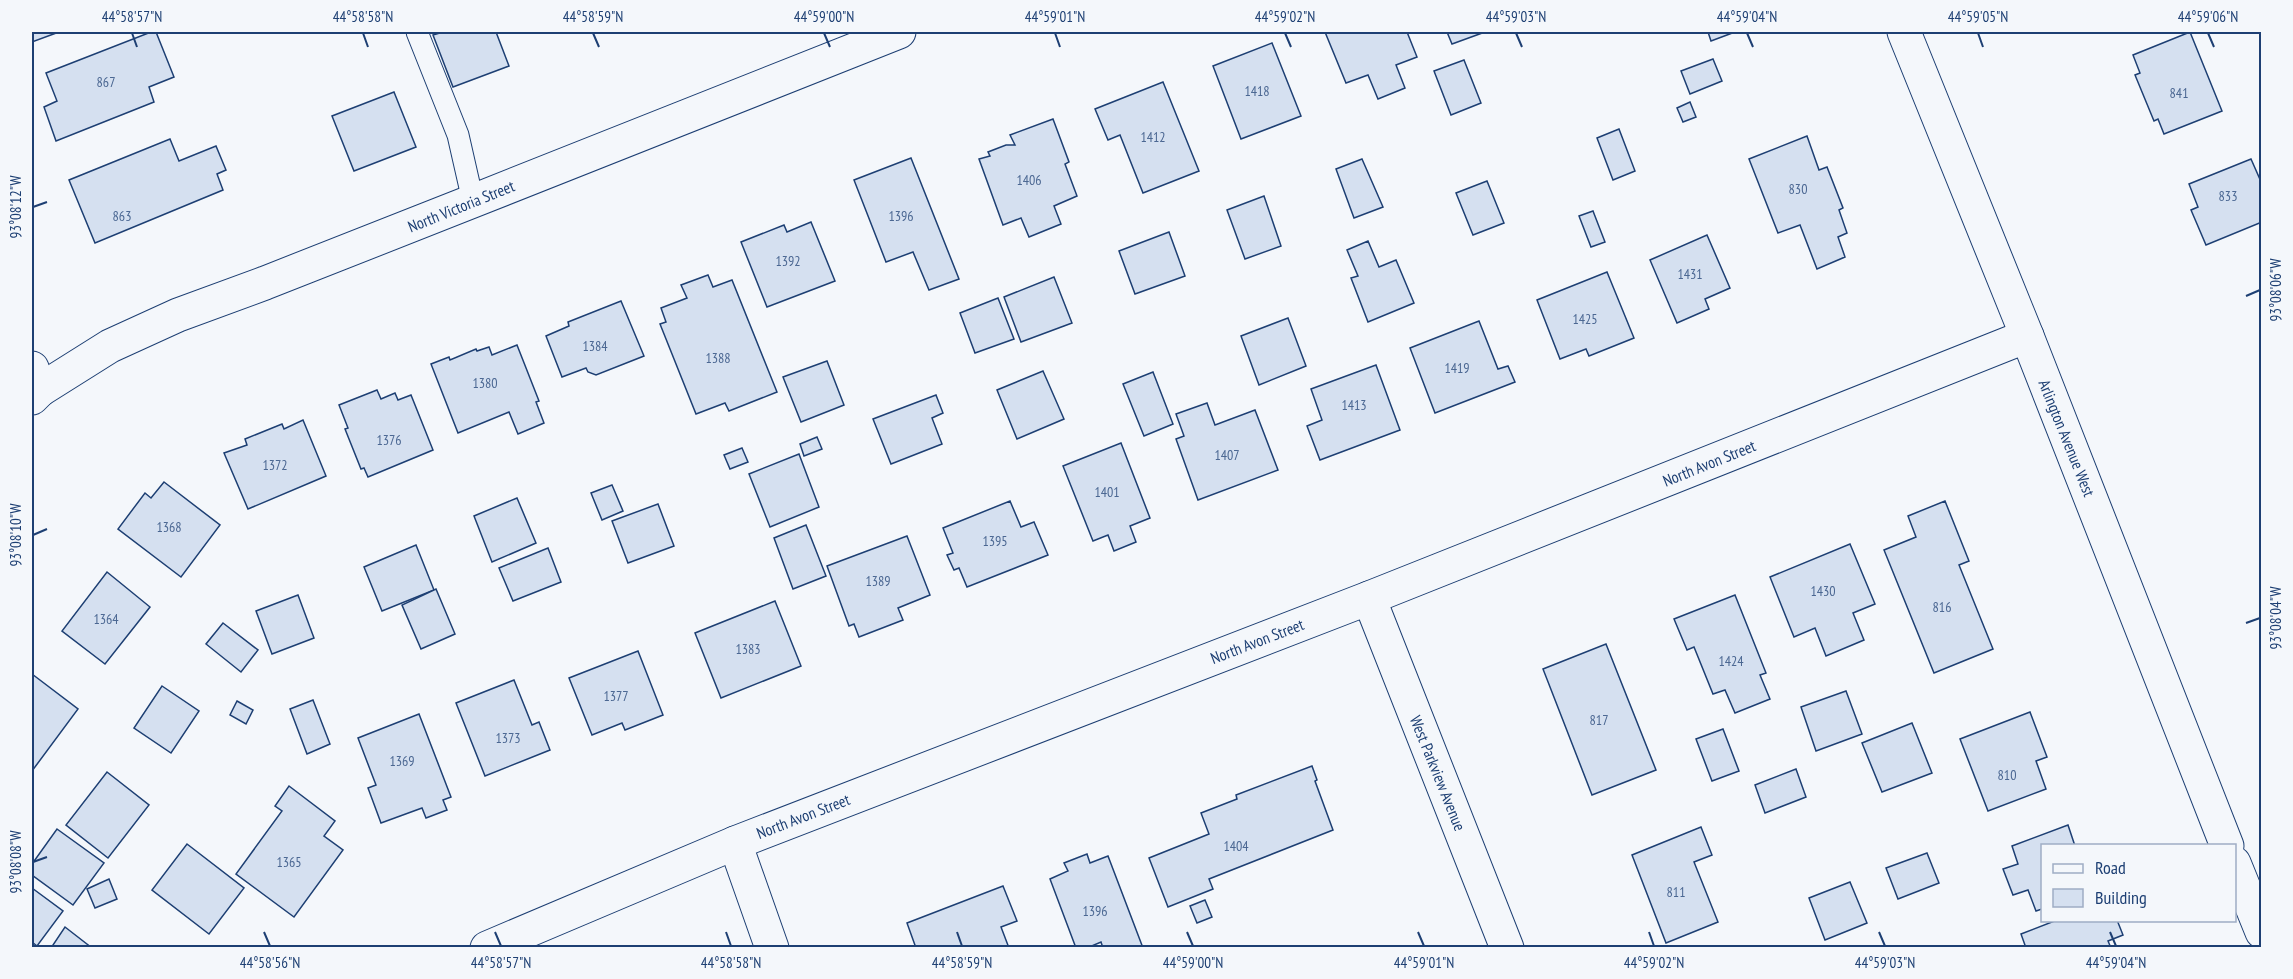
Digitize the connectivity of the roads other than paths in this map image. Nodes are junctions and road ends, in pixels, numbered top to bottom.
1 (417, 32) edge
2 (899, 32) edge
3 (1904, 32) edge
4 (473, 201) junction
5 (2027, 336) junction
6 (34, 385) edge
7 (1369, 598) junction
8 (735, 843) junction
9 (2227, 844) edge
10 (2236, 867) edge
11 (2262, 932) edge
12 (487, 948) edge
13 (772, 948) edge
14 (1508, 948) edge

1 - 4 lane
2 - 4 street, North Victoria Street
3 - 5 street, Arlington Avenue West
4 - 6 street, North Victoria Street
5 - 7 street, North Avon Street
5 - 9 street, Arlington Avenue West
7 - 8 street, North Avon Street
7 - 14 street, West Parkview Avenue
8 - 12 street, North Avon Street
8 - 13 street
10 - 11 street

